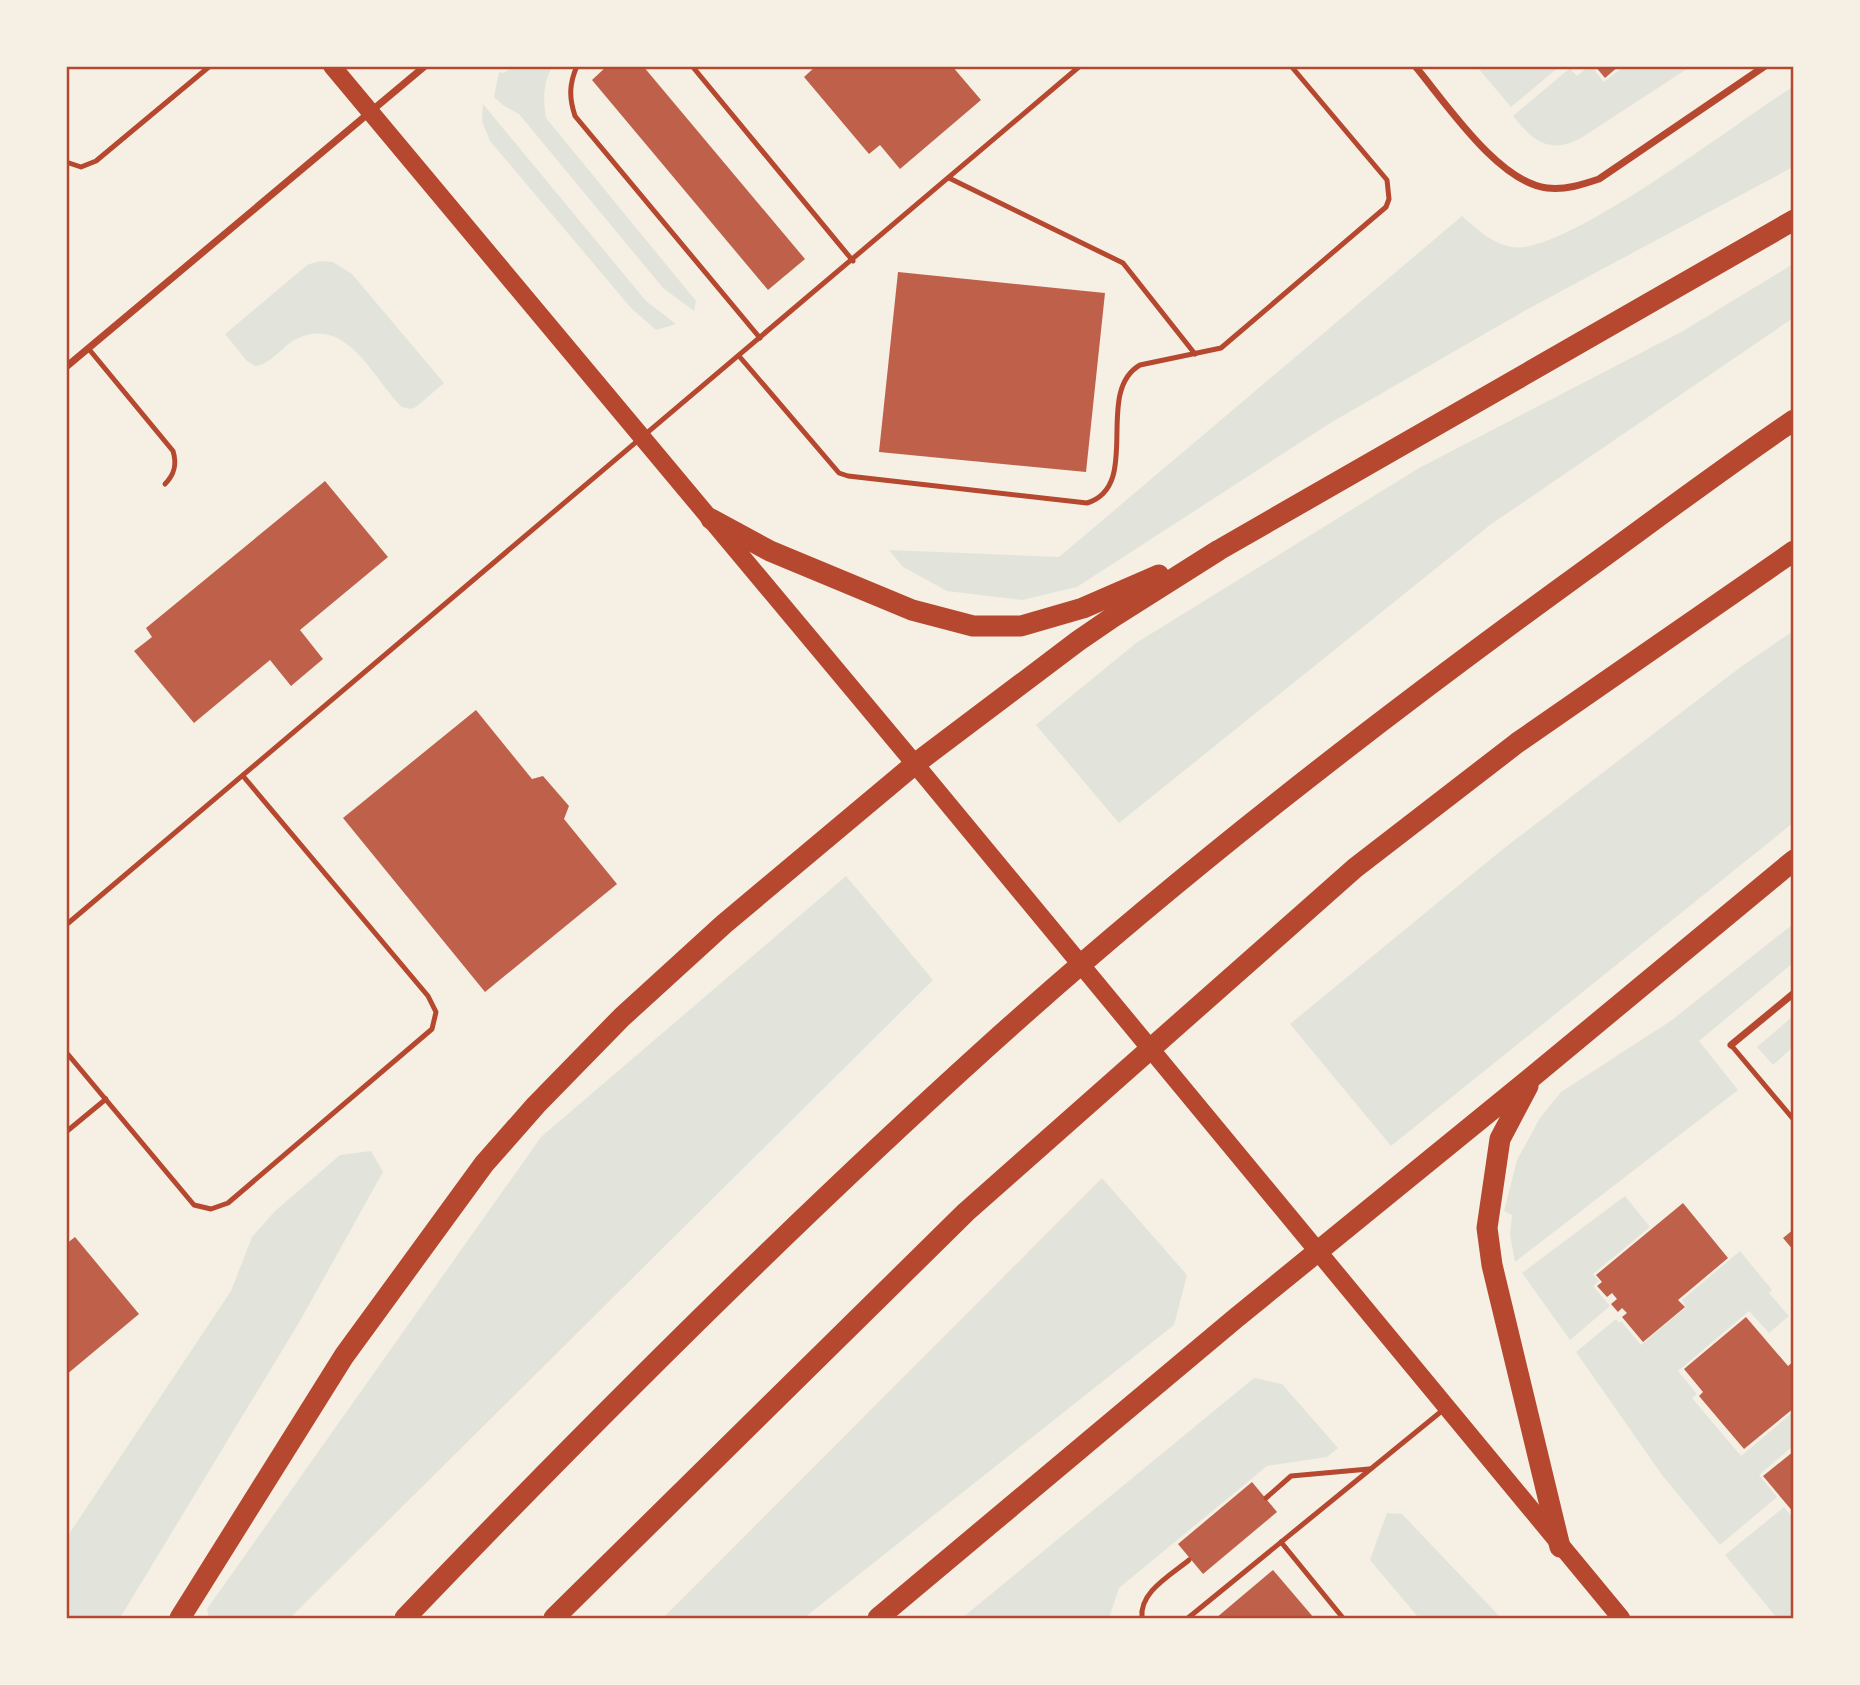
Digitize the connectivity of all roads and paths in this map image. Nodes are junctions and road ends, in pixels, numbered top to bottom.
1 (210, 66) edge
2 (332, 66) edge
3 (425, 66) edge
4 (577, 66) edge
5 (692, 66) edge
6 (1080, 66) edge
7 (1291, 66) edge
8 (1415, 66) edge
9 (1765, 66) edge
10 (370, 112) junction
11 (66, 162) edge
12 (949, 178) junction
13 (1794, 220) edge
14 (853, 261) junction
15 (760, 338) junction
16 (88, 348) junction
17 (1195, 354) junction
18 (739, 356) junction
19 (66, 367) edge
20 (1794, 420) edge
21 (642, 437) junction
22 (165, 484) dead end
23 (711, 519) junction
24 (1219, 550) junction
25 (1794, 551) edge
26 (915, 764) junction
27 (243, 776) junction
28 (1794, 860) edge
29 (66, 925) edge
30 (1794, 993) edge
31 (1731, 1045) joint
32 (66, 1052) edge
33 (1532, 1077) junction
34 (106, 1099) junction
35 (1794, 1120) edge
36 (66, 1132) edge
37 (1318, 1252) junction
38 (1446, 1407) junction
39 (1369, 1469) junction
40 (1266, 1498) dead end
41 (1281, 1542) junction
42 (1560, 1547) junction
43 (1189, 1560) dead end
44 (180, 1619) edge
45 (405, 1619) edge
46 (554, 1619) edge
47 (878, 1619) edge
48 (1142, 1619) edge
49 (1188, 1619) edge
50 (1343, 1619) edge
51 (1621, 1619) edge

1 - 11 lane
2 - 10 main road
3 - 10 street
4 - 15 lane
5 - 14 lane
6 - 12 lane
7 - 17 lane
8 - 9 street
10 - 16 street
10 - 21 main road
12 - 14 lane
12 - 17 lane
13 - 24 highway
14 - 15 lane
15 - 18 lane
16 - 19 street
16 - 22 lane
17 - 18 lane
18 - 21 lane
20 - 45 highway
21 - 23 main road
21 - 27 lane
23 - 24 highway
23 - 26 main road
24 - 26 highway
25 - 46 highway
26 - 37 main road
26 - 44 highway
27 - 29 lane
27 - 34 lane
28 - 33 highway
30 - 31 street
31 - 35 lane
32 - 34 lane
33 - 37 highway
33 - 42 highway
34 - 36 lane
37 - 38 main road
37 - 47 highway
38 - 39 lane
38 - 42 main road
39 - 40 lane
39 - 41 lane
41 - 49 lane
41 - 50 lane
42 - 51 main road
43 - 48 lane

